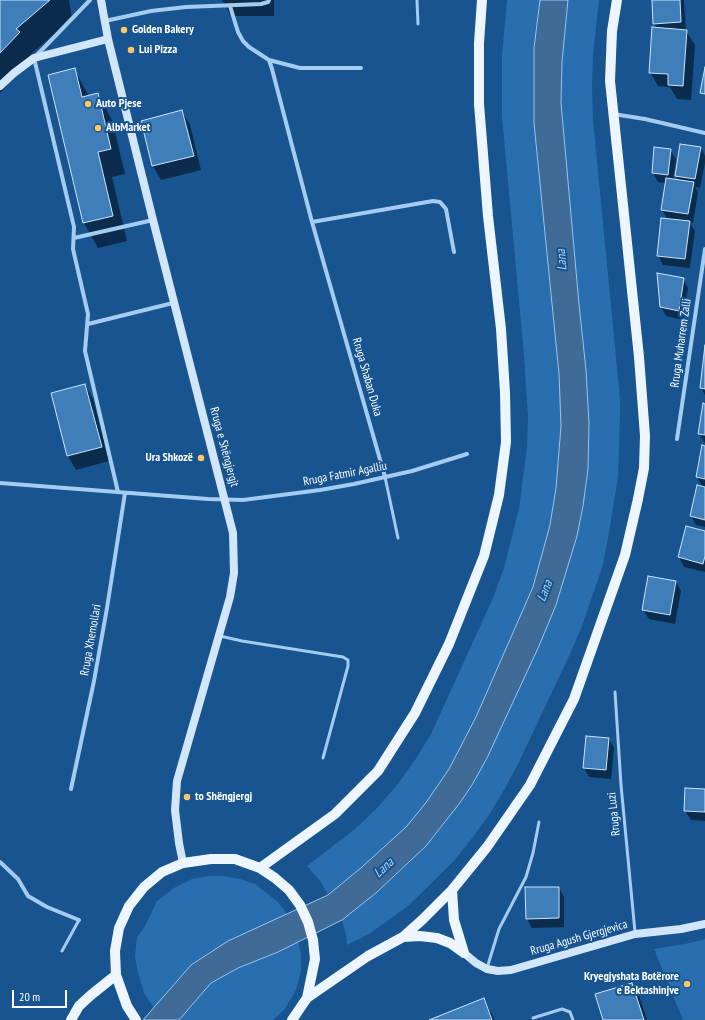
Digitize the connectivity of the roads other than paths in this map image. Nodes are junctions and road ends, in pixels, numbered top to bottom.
1 (90, 0) edge
2 (101, 0) edge
3 (269, 0) edge
4 (417, 0) edge
5 (482, 0) edge
6 (617, 0) edge
7 (230, 6) junction
8 (104, 21) junction
9 (418, 24) dead end
10 (108, 39) junction
11 (34, 58) junction
12 (269, 60) junction
13 (361, 68) dead end
14 (0, 86) edge
15 (613, 114) junction
16 (705, 133) edge
17 (153, 220) junction
18 (312, 222) junction
19 (74, 238) junction
20 (705, 249) edge
21 (454, 252) dead end
22 (174, 303) junction
23 (88, 324) junction
24 (677, 439) dead end
25 (467, 454) dead end
26 (385, 477) junction
27 (0, 483) edge
28 (118, 492) junction
29 (125, 493) junction
30 (225, 500) junction
31 (398, 538) dead end
32 (218, 635) junction
33 (615, 692) dead end
34 (323, 758) dead end
35 (71, 789) dead end
36 (540, 822) dead end
37 (0, 862) edge
38 (183, 862) junction
39 (260, 868) junction
40 (452, 890) junction
41 (79, 920) joint
42 (705, 924) edge
43 (635, 934) junction
44 (403, 937) junction
45 (62, 951) dead end
46 (464, 953) junction
47 (487, 969) junction
48 (116, 975) junction
49 (307, 998) junction
50 (533, 1018) dead end
51 (71, 1020) edge
52 (136, 1020) edge
53 (292, 1020) edge
54 (573, 1020) edge

1 - 11 street
2 - 8 main road, Rruga e Shëngjergjt
3 - 7 street
4 - 9 lane
5 - 39 main road
6 - 15 main road
7 - 8 street
7 - 12 street
8 - 10 main road, Rruga e Shëngjergjt
10 - 11 main road
10 - 17 main road, Rruga e Shëngjergjt
11 - 14 main road
11 - 19 street
12 - 13 street
12 - 18 street, Rruga Shaban Duka
15 - 16 street
15 - 40 main road
17 - 19 street
17 - 22 main road, Rruga e Shëngjergjt
18 - 21 street
18 - 26 street, Rruga Shaban Duka
19 - 23 street
20 - 24 street, Rruga Muharrem Zalli
22 - 23 street
22 - 30 main road, Rruga e Shëngjergjt
23 - 28 street
25 - 26 street, Rruga Fatmir Agalliu
26 - 30 street, Rruga Fatmir Agalliu
26 - 31 lane, Rruga Shaban Duka
27 - 28 street
28 - 29 street
29 - 30 street
29 - 35 street, Rruga Xhemollari
30 - 32 main road, Rruga e Shëngjergjt
32 - 34 lane
32 - 38 main road, Rruga e Shëngjergjt
33 - 43 lane, Rruga Luzi
36 - 47 lane
37 - 41 street
38 - 39 main road
38 - 48 main road
39 - 49 main road
40 - 44 main road
40 - 46 main road
41 - 45 lane
42 - 43 main road, Rruga Agush Gjergjevica
43 - 47 main road, Rruga Agush Gjergjevica
44 - 46 main road
44 - 49 main road
46 - 47 main road, Rruga Agush Gjergjevica
48 - 51 main road
48 - 52 main road
49 - 53 main road
50 - 54 lane

